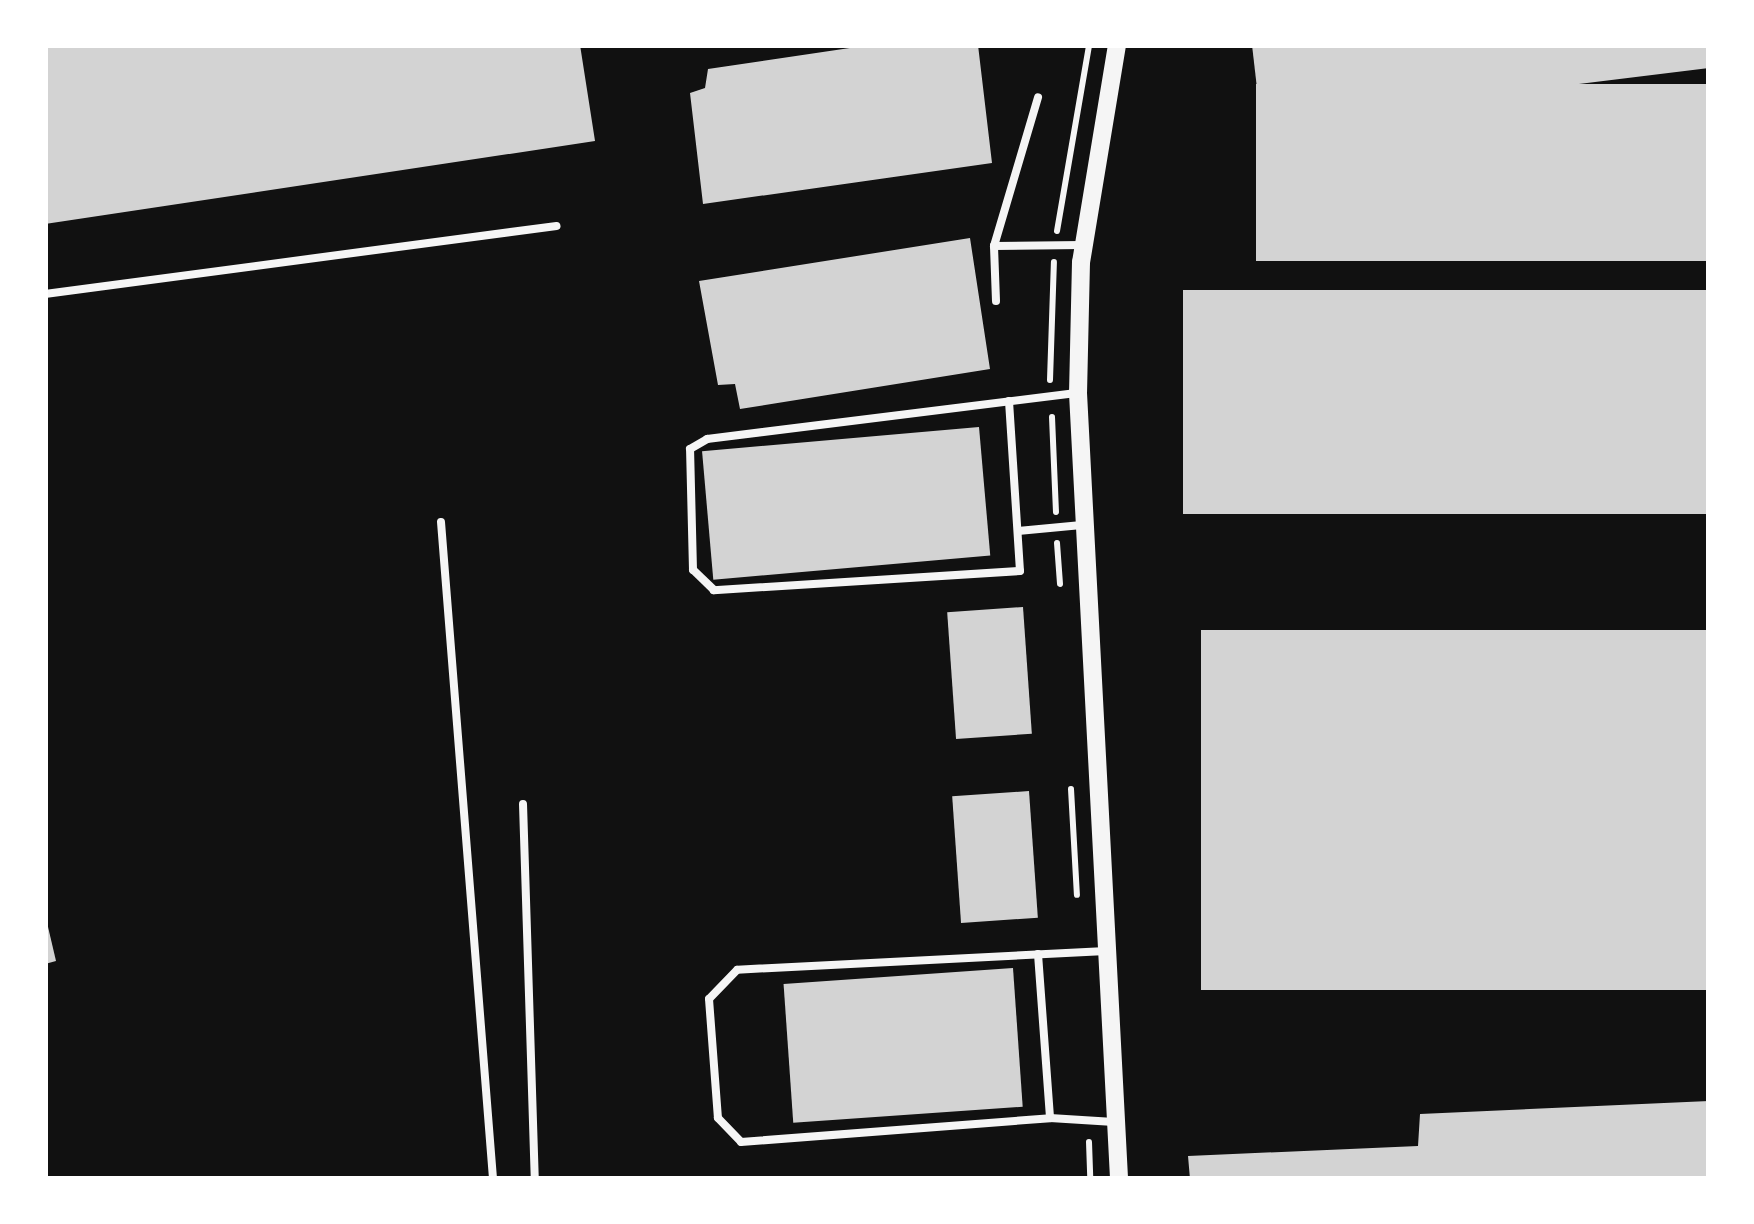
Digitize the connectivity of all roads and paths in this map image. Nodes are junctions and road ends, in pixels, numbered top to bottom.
1 (1117, 45) edge
2 (1037, 97) dead end
3 (556, 226) dead end
4 (1084, 245) junction
5 (994, 246) junction
6 (45, 294) edge
7 (995, 301) dead end
8 (1078, 393) junction
9 (1009, 401) junction
10 (440, 522) dead end
11 (1084, 525) junction
12 (1018, 530) junction
13 (523, 804) dead end
14 (1107, 951) junction
15 (1038, 954) junction
16 (1050, 1118) junction
17 (1116, 1122) junction
18 (494, 1179) edge
19 (535, 1179) edge
20 (1119, 1179) edge

1 - 4 street
2 - 5 lane
3 - 6 lane
4 - 5 lane
4 - 8 street
5 - 7 lane
8 - 9 lane
8 - 11 street
9 - 12 lane
9 - 12 lane
10 - 18 lane
11 - 12 lane
11 - 14 street
13 - 19 lane
14 - 15 lane
14 - 17 street
15 - 16 lane
15 - 16 lane
16 - 17 lane
17 - 20 street

